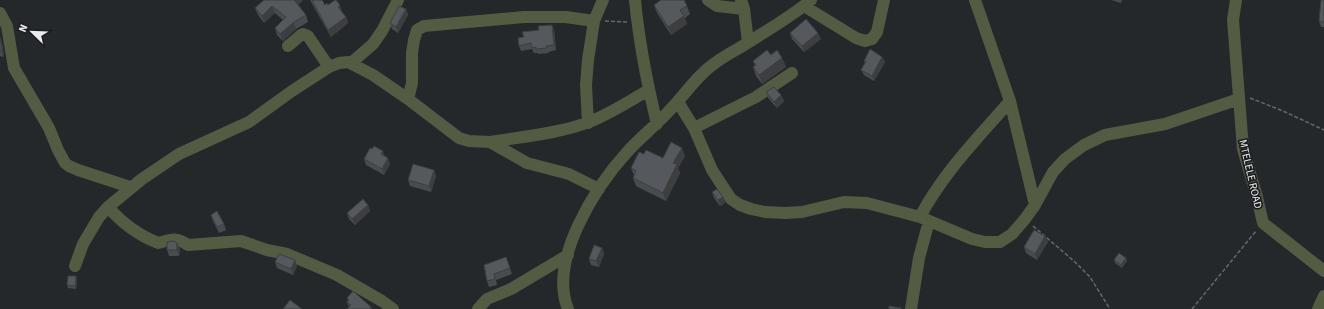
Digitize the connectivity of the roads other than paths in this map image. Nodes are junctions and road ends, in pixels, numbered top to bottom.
1 (398, 0) edge
2 (603, 0) edge
3 (635, 0) edge
4 (708, 0) edge
5 (884, 0) edge
6 (975, 0) edge
7 (1236, 0) edge
8 (808, 3) edge
9 (743, 5) edge
10 (0, 13) edge
11 (594, 21) junction
12 (748, 42) junction
13 (288, 46) dead end
14 (351, 63) junction
15 (328, 67) junction
16 (792, 73) dead end
17 (648, 90) junction
18 (1239, 97) junction
19 (408, 99) junction
20 (1010, 101) junction
21 (678, 102) junction
22 (588, 123) junction
23 (657, 124) junction
24 (694, 128) junction
25 (490, 142) junction
26 (130, 187) junction
27 (599, 189) junction
28 (1035, 205) junction
29 (108, 207) junction
30 (924, 219) junction
31 (568, 255) junction
32 (75, 266) dead end
33 (1324, 271) edge
34 (1324, 296) edge
35 (393, 309) edge
36 (478, 309) edge
37 (568, 309) edge
38 (911, 309) edge
39 (1318, 309) edge

1 - 14 street
2 - 11 street
3 - 17 street
4 - 9 street
5 - 8 street
6 - 20 street
7 - 18 street, MTELELE ROAD
8 - 12 street
9 - 12 street
10 - 26 street
11 - 19 street
11 - 22 street
12 - 21 street
13 - 15 street
14 - 15 street
14 - 19 street
15 - 26 street
16 - 24 street
17 - 22 street
17 - 23 street
18 - 28 street
18 - 33 street, MTELELE ROAD
19 - 25 street
20 - 28 street
20 - 30 street
21 - 23 street
21 - 24 street
22 - 25 street
23 - 27 street
24 - 30 street
25 - 27 street
26 - 29 street
27 - 31 street
28 - 30 street
29 - 32 street
29 - 35 street
30 - 38 street
31 - 36 street
31 - 37 street
34 - 39 street

